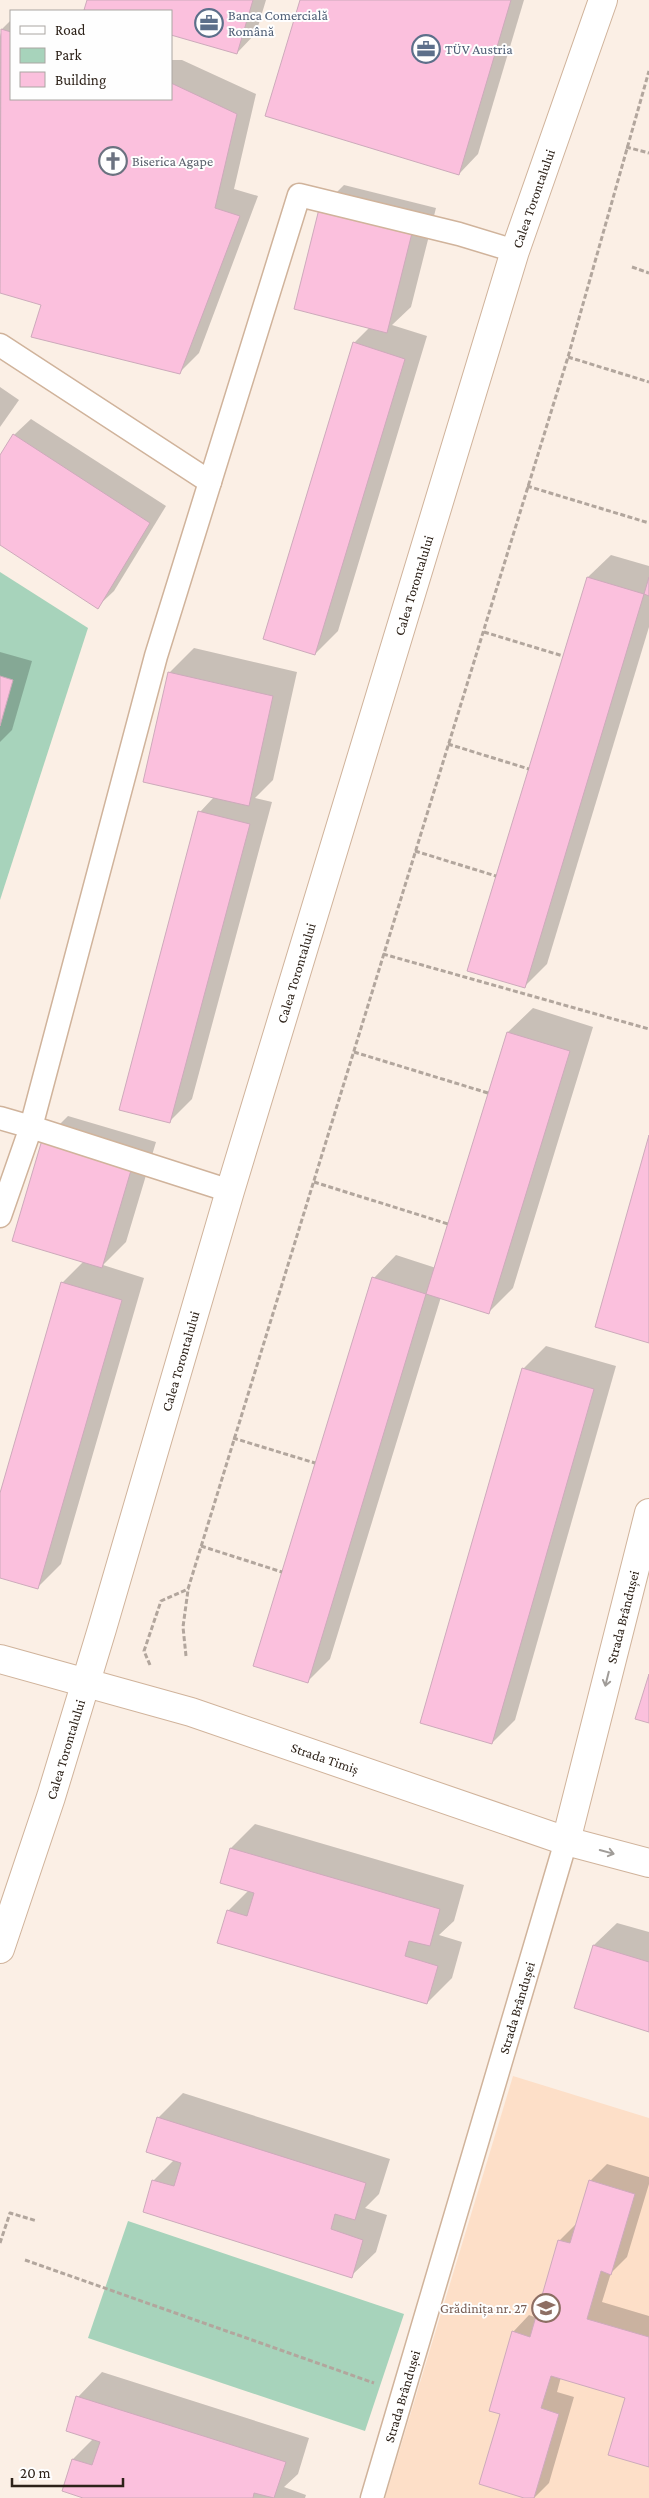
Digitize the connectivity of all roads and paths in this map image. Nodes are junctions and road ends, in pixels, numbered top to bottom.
1 (603, 0) edge
2 (649, 72) edge
3 (626, 147) junction
4 (649, 154) edge
5 (515, 251) junction
6 (632, 267) dead end
7 (649, 273) edge
8 (0, 345) edge
9 (568, 357) junction
10 (649, 382) edge
11 (210, 482) junction
12 (527, 486) junction
13 (649, 524) edge
14 (484, 632) junction
15 (563, 656) dead end
16 (448, 744) junction
17 (529, 769) dead end
18 (416, 850) junction
19 (496, 876) dead end
20 (383, 954) junction
21 (649, 1029) edge
22 (354, 1052) junction
23 (488, 1093) dead end
24 (0, 1118) edge
25 (31, 1127) junction
26 (314, 1182) junction
27 (230, 1191) junction
28 (0, 1216) edge
29 (448, 1224) dead end
30 (234, 1438) junction
31 (315, 1463) dead end
32 (649, 1513) edge
33 (201, 1546) junction
34 (282, 1572) dead end
35 (188, 1589) junction
36 (186, 1656) dead end
37 (0, 1659) edge
38 (153, 1670) dead end
39 (86, 1682) junction
40 (566, 1841) junction
41 (649, 1863) edge
42 (0, 1949) edge
43 (36, 2221) dead end
44 (0, 2244) edge
45 (26, 2260) dead end
46 (403, 2393) junction
47 (372, 2498) edge

1 - 5 main road, Calea Torontalului
2 - 3 path
3 - 4 path
3 - 9 path
5 - 11 lane
5 - 27 main road, Calea Torontalului
6 - 7 path
8 - 11 lane
9 - 10 path
9 - 12 path
11 - 25 lane
12 - 13 path
12 - 14 path
14 - 15 path
14 - 16 path
16 - 17 path
16 - 18 path
18 - 19 path
18 - 20 path
20 - 21 path
20 - 22 path
22 - 23 path
22 - 26 path
24 - 25 lane
25 - 27 lane
25 - 28 lane
26 - 29 path
26 - 30 path
27 - 39 main road, Calea Torontalului
30 - 31 path
30 - 33 path
32 -> 40 main road, Strada Brândușei
33 - 34 path
33 - 35 path
35 - 36 path
35 - 38 path
37 - 39 main road, Strada Timiș
39 - 40 main road, Strada Timiș
39 - 42 main road, Calea Torontalului
40 -> 41 main road, Strada Timiș
40 - 46 lane, Strada Brândușei
43 - 44 path
45 - 46 path
46 - 47 lane, Strada Brândușei

